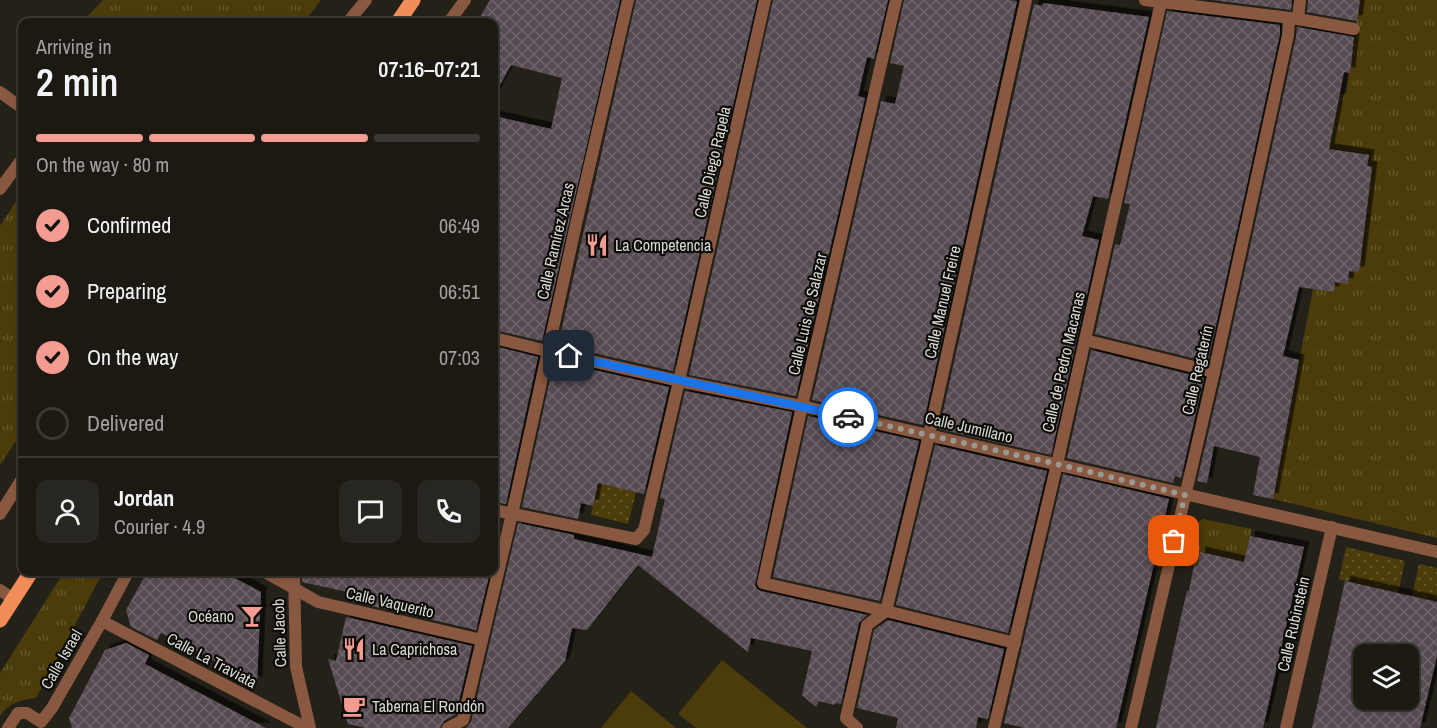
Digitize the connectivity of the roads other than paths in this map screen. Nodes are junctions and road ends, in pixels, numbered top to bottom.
1 (366, 0) edge
2 (413, 0) edge
3 (465, 0) edge
4 (628, 0) edge
5 (765, 0) edge
6 (896, 0) edge
7 (1026, 0) edge
8 (1145, 0) edge
9 (1300, 0) edge
10 (1161, 2) junction
11 (1179, 2) edge
12 (351, 18) edge
13 (401, 18) edge
14 (452, 18) edge
15 (1294, 19) junction
16 (1354, 29) dead end
17 (0, 92) edge
18 (18, 105) edge
19 (18, 164) edge
20 (0, 189) edge
21 (498, 339) edge
22 (1085, 340) junction
23 (547, 351) junction
24 (1214, 372) junction
25 (680, 381) junction
26 (802, 406) junction
27 (929, 435) junction
28 (1057, 464) junction
29 (18, 485) edge
30 (1185, 495) junction
31 (498, 511) edge
32 (0, 514) edge
33 (512, 514) junction
34 (1332, 527) junction
35 (1437, 552) edge
36 (498, 573) edge
37 (28, 576) edge
38 (126, 576) edge
39 (272, 576) edge
40 (294, 576) edge
41 (497, 576) edge
42 (294, 588) junction
43 (0, 590) edge
44 (13, 599) junction
45 (886, 611) junction
46 (0, 620) edge
47 (102, 621) junction
48 (482, 640) junction
49 (1015, 643) junction
50 (46, 725) edge
51 (8, 728) edge
52 (308, 728) edge
53 (448, 728) edge
54 (856, 728) edge
55 (994, 728) edge
56 (1131, 728) edge
57 (1286, 728) edge

1 - 12 street
2 - 13 main road
3 - 14 street
4 - 23 street, Calle Ramírez Arcas
5 - 25 street, Calle Diego Rapela
6 - 26 street, Calle Luis de Salazar
7 - 27 street, Calle Manuel Freire
8 - 10 street
9 - 15 street, Calle Regaterín
10 - 11 street
10 - 22 street, Calle de Pedro Macanas
11 - 15 street
15 - 16 street
15 - 24 street, Calle Regaterín
17 - 18 street
19 - 20 street
21 - 23 street, Calle Jumillano
22 - 24 street
22 - 28 street, Calle de Pedro Macanas
23 - 25 street, Calle Jumillano
23 - 33 street, Calle Ramírez Arcas
24 - 30 street, Calle Regaterín
25 - 26 street, Calle Jumillano
25 - 33 street, Calle Diego Rapela
26 - 27 street, Calle Jumillano
26 - 45 street, Calle Luis de Salazar
27 - 28 street, Calle Jumillano
27 - 45 street, Calle Manuel Freire
28 - 30 street, Calle Jumillano
28 - 49 street, Calle de Pedro Macanas
29 - 32 street
30 - 34 street, Calle Jumillano
30 - 56 street, Calle Regaterín
31 - 33 street
33 - 36 street, Calle Ramírez Arcas
34 - 35 street, Calle Jumillano
34 - 57 street, Calle Rubinstein
37 - 44 main road
38 - 47 street, Calle Israel
39 - 42 street, Calle Vaquerito
40 - 42 street, Calle Jacob
41 - 48 street, Calle Ramírez Arcas
42 - 48 street, Calle Vaquerito
42 - 52 street, Calle Jacob
43 - 44 street
44 - 46 main road
45 - 49 street
45 - 54 street
47 - 50 street, Calle Israel
47 - 52 street, Calle La Traviata
48 - 53 street, Calle Ramírez Arcas
49 - 55 street, Calle de Pedro Macanas
50 - 51 street, Calle Israel

